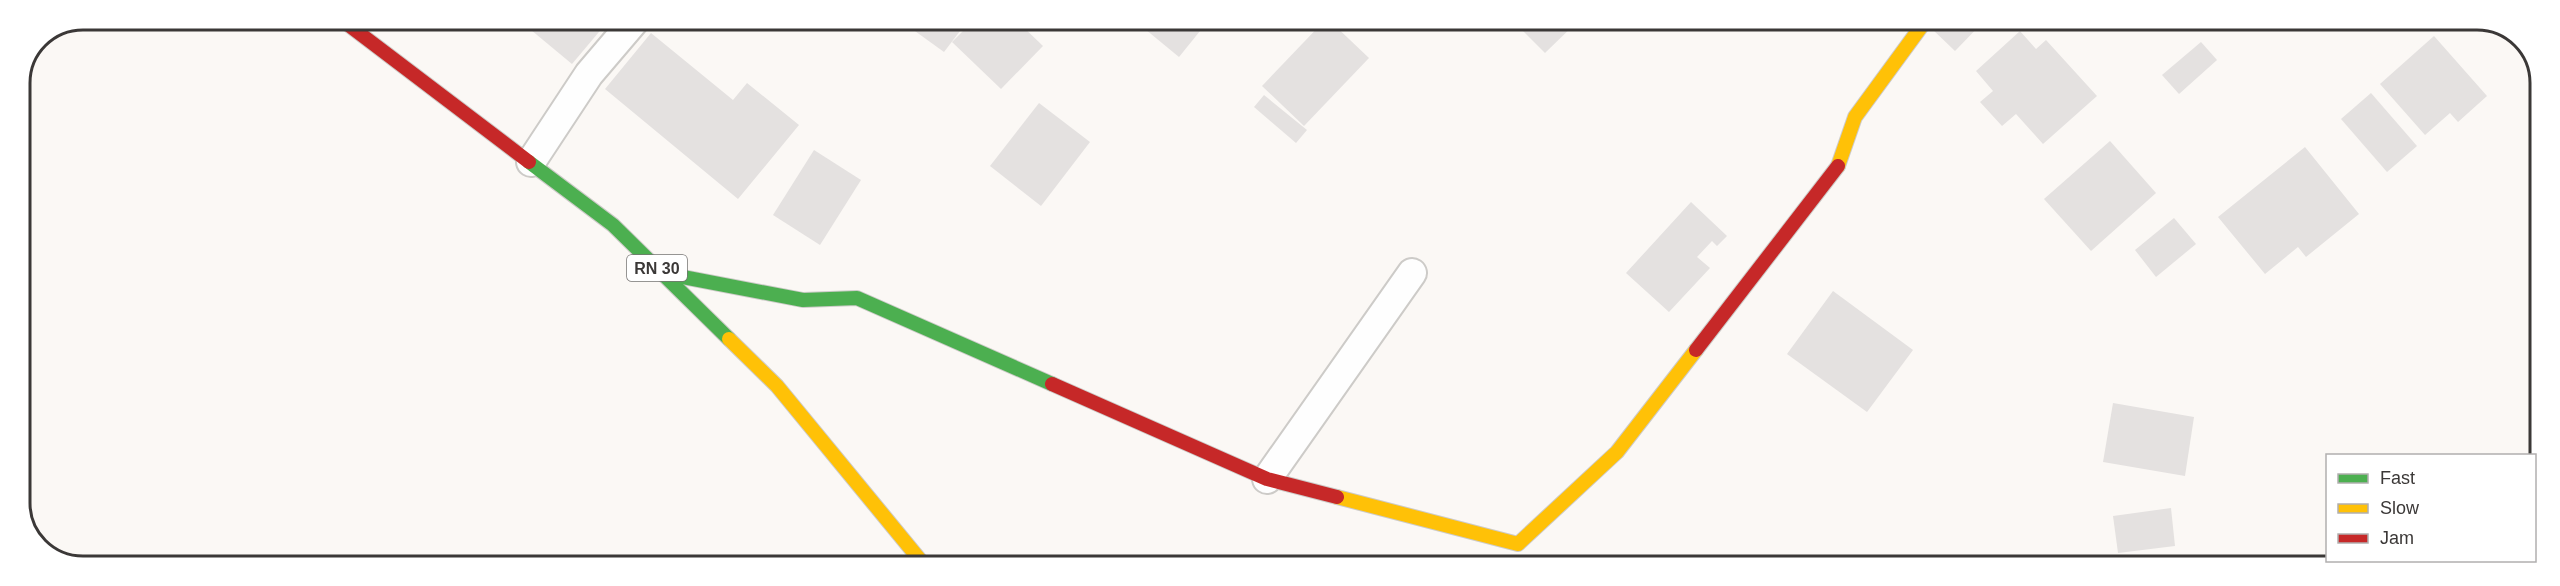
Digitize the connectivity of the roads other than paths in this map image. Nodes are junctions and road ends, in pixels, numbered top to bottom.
1 (355, 30) edge
2 (626, 30) edge
3 (1919, 30) edge
4 (531, 162) junction
5 (662, 273) junction
6 (1413, 273) dead end
7 (1268, 479) junction
8 (917, 556) edge

1 - 4 street, RN 30
2 - 4 street
3 - 7 street
4 - 5 street, RN 30
5 - 7 street
5 - 8 street, RN 30
6 - 7 street

